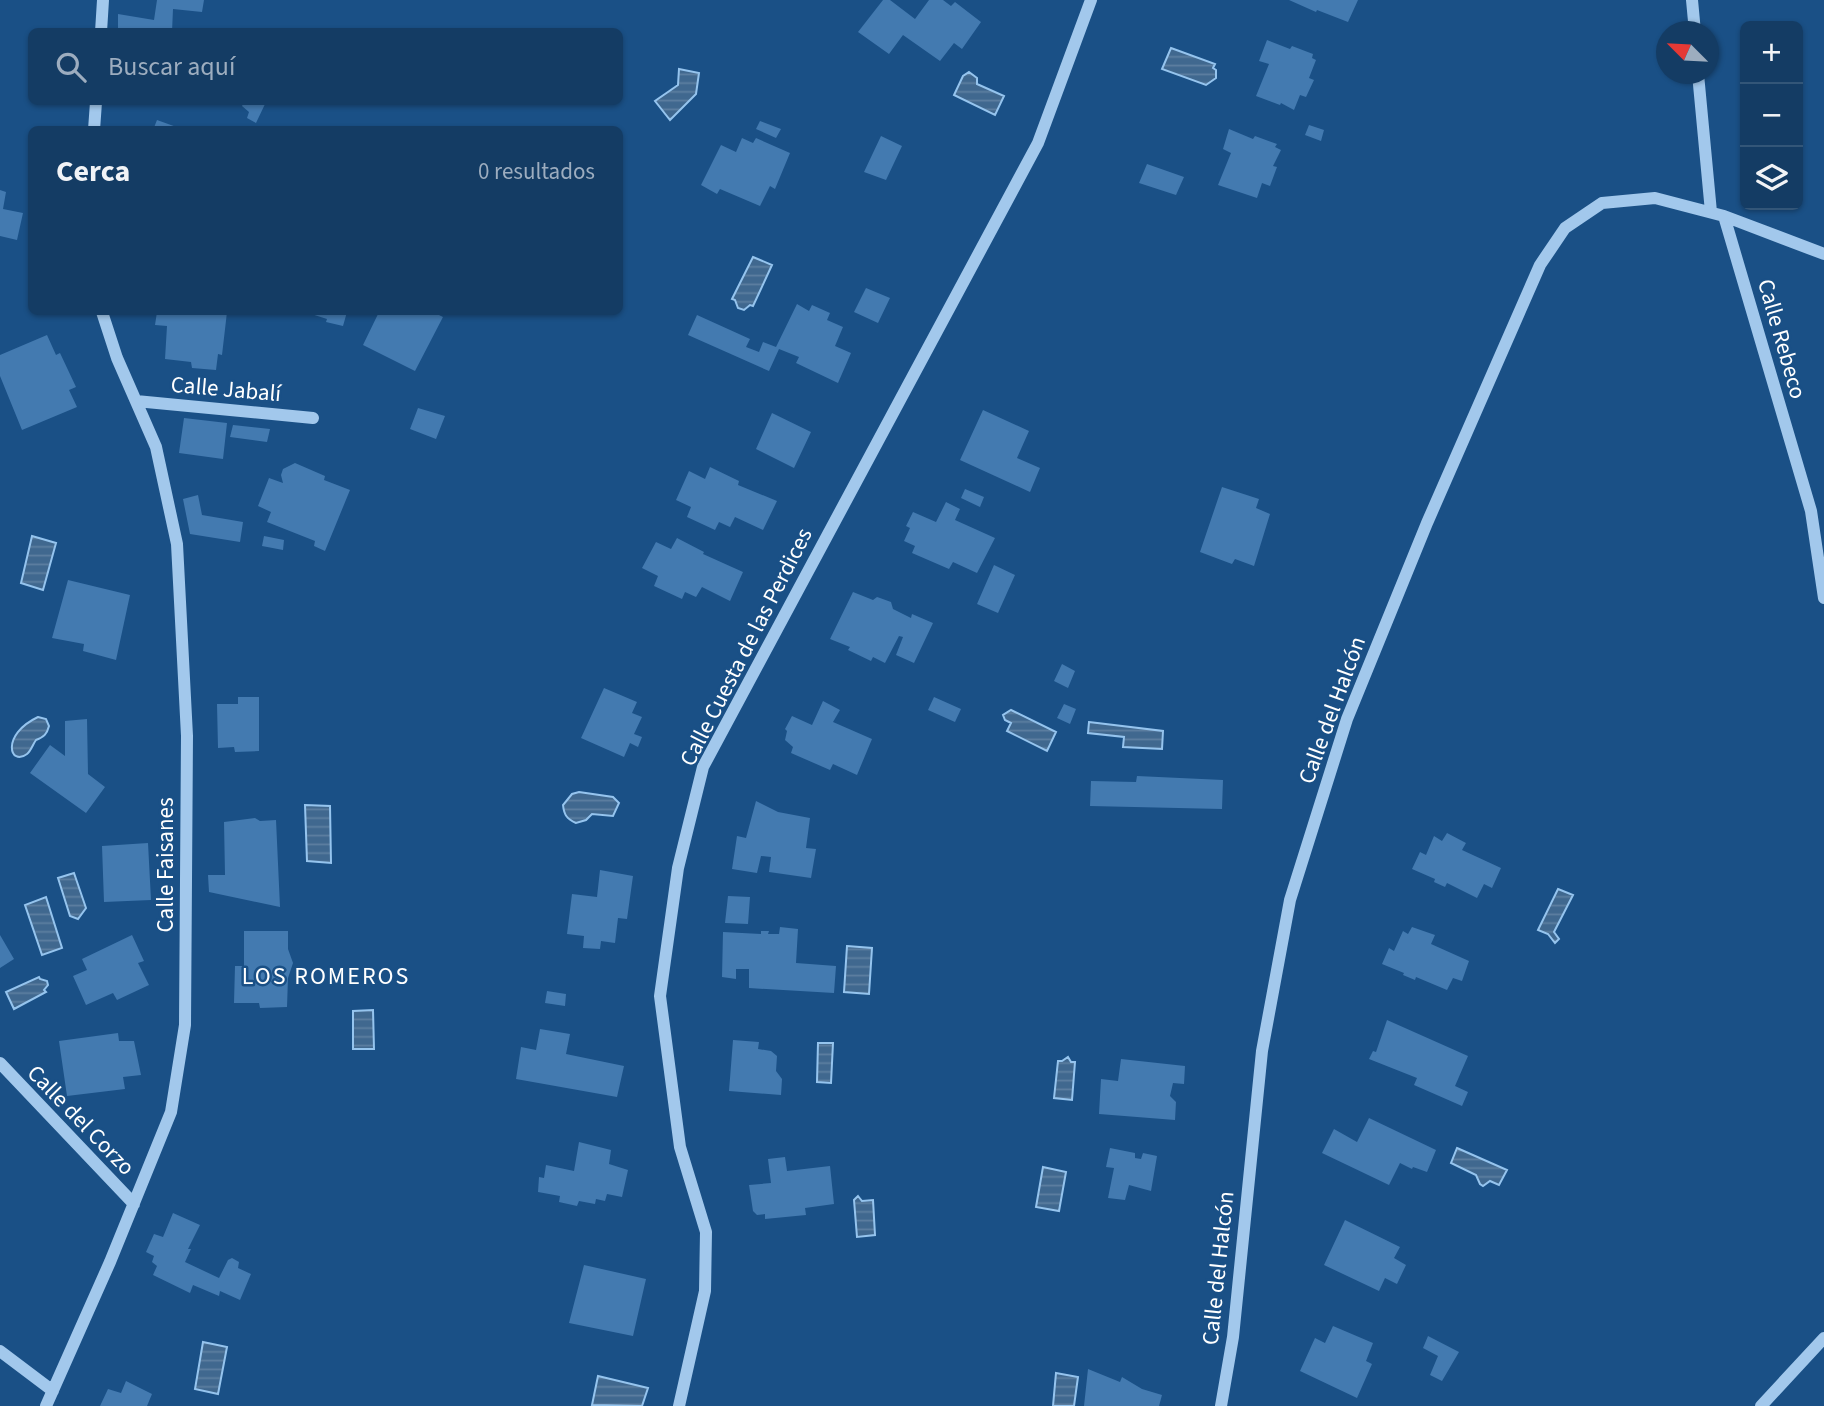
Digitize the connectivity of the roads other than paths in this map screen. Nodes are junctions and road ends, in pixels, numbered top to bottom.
1 (103, 0) edge
2 (1091, 0) edge
3 (1692, 0) edge
4 (1694, 21) edge
5 (101, 28) edge
6 (1699, 84) edge
7 (96, 105) edge
8 (94, 126) edge
9 (1717, 214) junction
10 (1824, 254) edge
11 (103, 315) edge
12 (136, 401) junction
13 (313, 418) dead end
14 (1824, 598) edge
15 (0, 1063) edge
16 (134, 1205) junction
17 (1824, 1338) edge
18 (0, 1351) edge
19 (53, 1391) junction
20 (46, 1406) edge
21 (678, 1406) edge
22 (1221, 1406) edge
23 (1761, 1406) edge

1 - 5 street
2 - 21 street, Calle Cuesta de las Perdices
3 - 4 street
6 - 9 street, Calle Rebeco
7 - 8 street
9 - 10 street, Calle del Halcón
9 - 14 street, Calle Rebeco
9 - 22 street, Calle del Halcón
11 - 12 street, Calle Faisanes
12 - 13 street, Calle Jabalí
12 - 16 street, Calle Faisanes
15 - 16 street, Calle del Corzo
16 - 19 street, Calle Faisanes
17 - 23 street
18 - 19 street
19 - 20 street, Calle Faisanes

